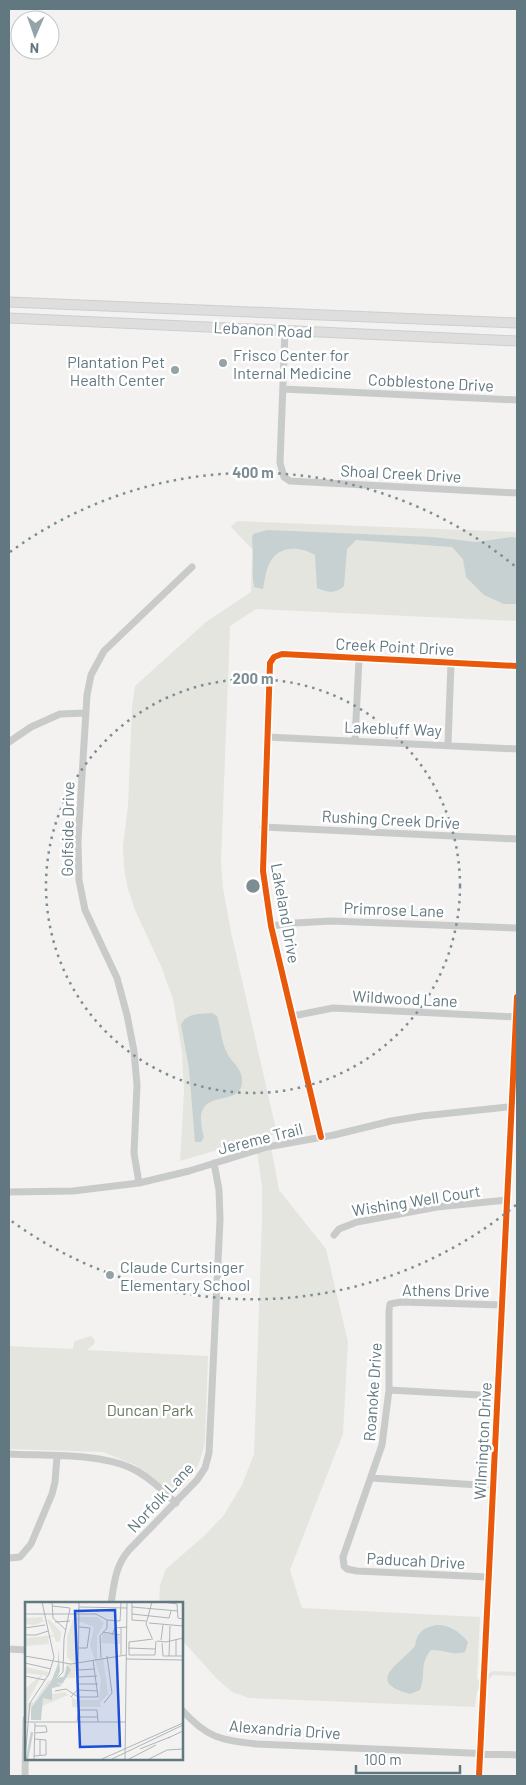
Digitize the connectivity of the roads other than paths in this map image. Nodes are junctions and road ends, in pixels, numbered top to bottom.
1 (9, 302) edge
2 (77, 304) junction
3 (280, 313) junction
4 (291, 313) junction
5 (9, 318) edge
6 (76, 321) junction
7 (517, 323) edge
8 (285, 330) junction
9 (517, 340) edge
10 (283, 389) junction
11 (517, 400) edge
12 (517, 493) edge
13 (192, 567) dead end
14 (272, 659) joint
15 (359, 659) junction
16 (450, 663) junction
17 (517, 666) edge
18 (86, 713) junction
19 (267, 737) junction
20 (355, 740) junction
21 (9, 742) edge
22 (448, 744) junction
23 (517, 749) edge
24 (263, 827) junction
25 (517, 839) edge
26 (271, 926) junction
27 (517, 928) edge
28 (517, 997) edge
29 (293, 1016) junction
30 (517, 1017) edge
31 (515, 1106) edge
32 (321, 1138) junction
33 (214, 1163) junction
34 (139, 1183) junction
35 (9, 1192) edge
36 (506, 1200) junction
37 (334, 1235) dead end
38 (390, 1304) joint
39 (502, 1305) junction
40 (388, 1390) junction
41 (498, 1396) junction
42 (9, 1454) edge
43 (57, 1456) junction
44 (371, 1478) junction
45 (493, 1486) junction
46 (176, 1503) junction
47 (9, 1558) edge
48 (344, 1566) joint
49 (488, 1577) junction
50 (112, 1602) edge
51 (9, 1649) edge
52 (25, 1650) edge
53 (182, 1710) edge
54 (480, 1753) junction
55 (517, 1755) edge
56 (25, 1760) edge
57 (25, 1776) edge
58 (479, 1776) edge

1 - 2 main road, Lebanon Road
2 - 3 main road, Lebanon Road
2 - 6 main road
3 - 4 main road, Lebanon Road
3 - 8 main road
4 - 7 main road, Lebanon Road
4 - 8 main road
5 - 6 main road, Lebanon Road
6 - 8 main road, Lebanon Road
8 - 9 main road, Lebanon Road
8 - 10 street
10 - 11 street, Cobblestone Drive
10 - 12 street, Shoal Creek Drive
13 - 18 street, Golfside Drive
14 - 15 street, Creek Point Drive
14 - 19 street, Lakeland Drive
15 - 16 street, Creek Point Drive
15 - 20 street
16 - 17 street, Creek Point Drive
16 - 22 street
18 - 21 street
18 - 34 street, Golfside Drive
19 - 20 street, Lakebluff Way
19 - 24 street, Lakeland Drive
20 - 22 street, Lakebluff Way
22 - 23 street, Lakebluff Way
24 - 25 street, Rushing Creek Drive
24 - 26 street, Lakeland Drive
26 - 27 street, Primrose Lane
26 - 29 street, Lakeland Drive
28 - 30 street, Wilmington Drive
29 - 30 street, Wildwood Lane
29 - 32 street, Lakeland Drive
30 - 31 street, Wilmington Drive
31 - 32 street, Jereme Trail
31 - 36 street, Wilmington Drive
32 - 33 street, Jereme Trail
33 - 34 street, Jereme Trail
33 - 46 street, Norfolk Lane
34 - 35 street, Jereme Trail
36 - 37 street, Wishing Well Court
36 - 39 street, Wilmington Drive
38 - 39 street, Athens Drive
38 - 40 street, Roanoke Drive
39 - 41 street, Wilmington Drive
40 - 41 street
40 - 44 street, Roanoke Drive
41 - 45 street, Wilmington Drive
42 - 43 street
43 - 46 street
43 - 47 street
44 - 45 street
44 - 48 street, Roanoke Drive
45 - 49 street, Wilmington Drive
46 - 50 street, Norfolk Lane
48 - 49 street, Paducah Drive
49 - 54 street, Wilmington Drive
51 - 52 street
53 - 54 street, Alexandria Drive
54 - 55 street, Alexandria Drive
54 - 58 street, Wilmington Drive
56 - 57 street

